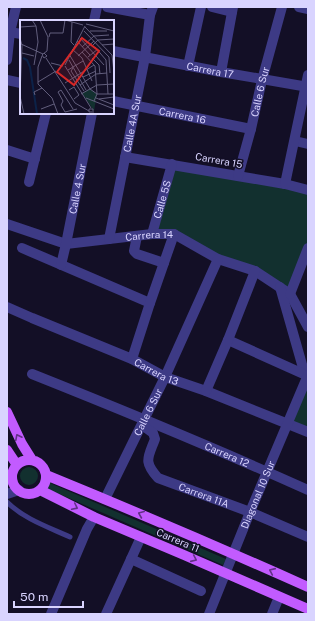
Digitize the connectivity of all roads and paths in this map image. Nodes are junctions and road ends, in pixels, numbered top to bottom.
1 (16, 7) edge
2 (97, 7) edge
3 (107, 7) edge
4 (201, 7) edge
5 (212, 7) edge
6 (282, 7) edge
7 (299, 7) edge
8 (233, 9) edge
9 (308, 9) edge
10 (152, 11) edge
11 (94, 20) edge
12 (9, 31) edge
13 (20, 34) edge
14 (114, 52) edge
15 (145, 57) junction
16 (7, 60) edge
17 (188, 66) junction
18 (220, 72) junction
19 (308, 75) edge
20 (7, 80) edge
21 (262, 80) junction
22 (20, 83) edge
23 (307, 87) edge
24 (114, 101) edge
25 (136, 106) junction
26 (46, 114) edge
27 (92, 114) edge
28 (251, 129) junction
29 (295, 141) junction
30 (308, 144) edge
31 (7, 150) edge
32 (126, 157) junction
33 (35, 159) junction
34 (172, 164) junction
35 (238, 176) junction
36 (29, 182) dead end
37 (285, 184) junction
38 (308, 190) edge
39 (7, 224) edge
40 (152, 234) junction
41 (174, 234) junction
42 (137, 236) junction
43 (109, 239) junction
44 (66, 244) junction
45 (22, 248) dead end
46 (308, 248) edge
47 (218, 259) junction
48 (164, 263) junction
49 (61, 265) junction
50 (255, 271) junction
51 (280, 287) junction
52 (290, 294) junction
53 (150, 303) junction
54 (7, 307) edge
55 (308, 327) edge
56 (228, 340) junction
57 (132, 359) junction
58 (32, 374) dead end
59 (307, 376) edge
60 (165, 377) junction
61 (206, 391) junction
62 (7, 412) edge
63 (143, 422) junction
64 (288, 424) junction
65 (308, 432) edge
66 (7, 450) edge
67 (32, 460) junction
68 (17, 465) junction
69 (268, 472) junction
70 (46, 475) junction
71 (10, 478) edge
72 (19, 490) junction
73 (40, 490) junction
74 (308, 490) edge
75 (7, 494) edge
76 (105, 499) junction
77 (7, 502) edge
78 (250, 512) junction
79 (94, 516) junction
80 (70, 537) dead end
81 (141, 537) junction
82 (308, 537) edge
83 (233, 554) junction
84 (132, 559) junction
85 (225, 573) junction
86 (308, 587) edge
87 (201, 591) dead end
88 (279, 596) junction
89 (308, 610) edge
90 (51, 614) edge
91 (106, 614) edge
92 (209, 614) edge
93 (272, 614) edge

1 - 12 street
2 - 11 street
3 - 10 street
4 - 17 street
5 - 8 street
6 - 21 street, Calle 6 Sur
7 - 9 street
8 - 18 street
10 - 15 street, Calle 4A Sur
12 - 13 street
12 - 16 street
14 - 15 street, Carrera 17
15 - 17 street, Carrera 17
15 - 25 street, Calle 4A Sur
17 - 18 street, Carrera 17
18 - 21 street, Carrera 17
19 - 23 street
20 - 22 street
21 - 23 street, Carrera 17
21 - 28 street, Calle 6 Sur
23 - 29 street
24 - 25 street, Carrera 16
25 - 28 street, Carrera 16
25 - 32 street, Calle 4A Sur
26 - 33 street
27 - 44 street, Calle 4 Sur
28 - 35 street, Calle 6 Sur
29 - 30 street
29 - 37 street
31 - 33 street
32 - 34 street, Carrera 15
32 - 43 street, Calle 4A Sur
33 - 36 street
34 - 35 street, Carrera 15
34 - 40 street, Calle 5S
35 - 37 street, Carrera 15
37 - 38 street, Carrera 15
39 - 44 street, Carrera 14
40 - 41 street, Carrera 14
40 - 42 street, Carrera 14
41 - 47 street, Carrera 14
41 - 48 street
42 - 43 street, Carrera 14
42 - 48 street
43 - 44 street, Carrera 14
44 - 49 street, Calle 4 Sur
45 - 49 street
46 - 52 street
47 - 50 street, Carrera 14
47 - 60 street, Calle 6 Sur
48 - 53 street
49 - 53 street
50 - 51 street, Carrera 14
50 - 56 street
51 - 52 street, Carrera 14
51 - 59 street
52 - 55 street, Carrera 14
53 - 57 street
54 - 57 street, Carrera 13
56 - 59 street
56 - 61 street
57 - 60 street, Carrera 13
58 - 63 street, Carrera 12
59 - 64 street, Diagonal 10 Sur
60 - 61 street, Carrera 13
60 - 63 street, Calle 6 Sur
61 - 64 street, Carrera 13
67 -> 62 main road
63 - 69 street, Carrera 12
63 - 76 street, Calle 6 Sur
63 - 78 street, Carrera 11A
64 - 65 street, Carrera 13
64 - 69 street, Diagonal 10 Sur
66 - 68 main road
67 - 68 main road
67 - 70 main road
68 - 71 main road
69 - 74 street, Carrera 12
69 - 78 street, Diagonal 10 Sur
70 - 73 main road
70 - 76 main road, Carrera 11
71 - 72 main road
72 - 73 main road
72 - 75 street
73 -> 79 main road, Carrera 11
83 -> 76 main road, Carrera 11
77 - 80 lane
78 - 82 street, Carrera 11A
78 - 83 street, Diagonal 10 Sur
79 - 81 main road, Carrera 11
79 - 90 street
81 - 84 street
81 -> 85 main road, Carrera 11
83 - 85 street, Diagonal 10 Sur
86 -> 83 main road, Carrera 11
84 - 87 street
84 - 91 street
85 - 88 main road, Carrera 11
85 - 92 street, Diagonal 10 Sur
88 - 89 main road, Carrera 11
88 - 93 street

